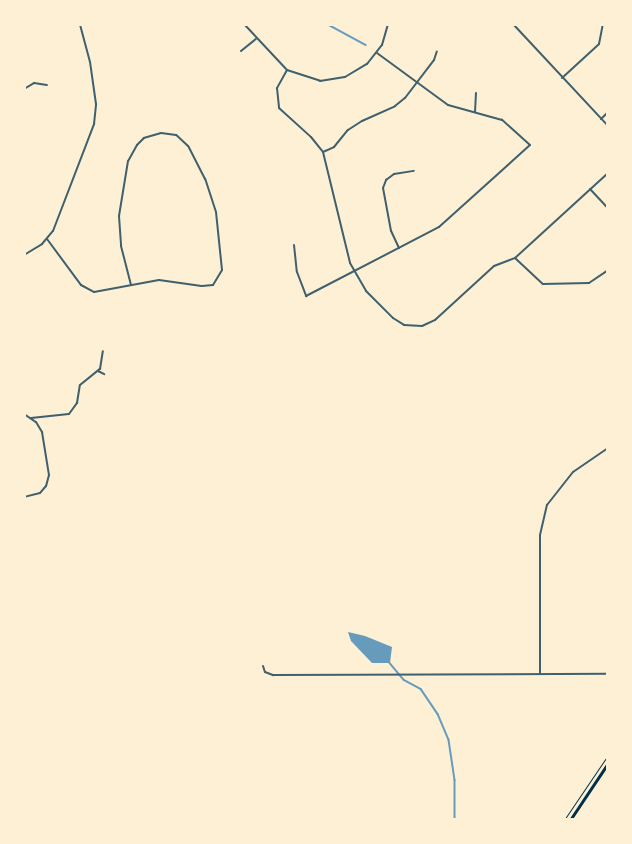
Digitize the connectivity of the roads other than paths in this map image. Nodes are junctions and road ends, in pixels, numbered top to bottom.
1 (80, 24) edge
2 (244, 24) edge
3 (388, 24) edge
4 (513, 24) edge
5 (603, 24) edge
6 (256, 39) junction
7 (242, 51) dead end
8 (437, 51) dead end
9 (377, 53) junction
10 (287, 70) junction
11 (562, 78) junction
12 (418, 83) junction
13 (47, 85) dead end
14 (24, 89) edge
15 (476, 93) dead end
16 (474, 112) junction
17 (608, 112) edge
18 (601, 119) junction
19 (608, 126) edge
20 (323, 152) junction
21 (414, 171) dead end
22 (608, 173) edge
23 (590, 189) junction
24 (608, 208) edge
25 (47, 239) junction
26 (294, 245) dead end
27 (399, 249) junction
28 (24, 255) edge
29 (515, 258) junction
30 (608, 270) edge
31 (354, 272) junction
32 (131, 285) junction
33 (103, 351) dead end
34 (98, 371) junction
35 (104, 374) dead end
36 (24, 414) edge
37 (31, 418) junction
38 (608, 448) edge
39 (24, 497) edge
40 (263, 666) dead end
41 (540, 674) junction
42 (608, 674) edge
43 (608, 763) edge
44 (570, 820) edge

1 - 25 street
2 - 6 street
3 - 9 street
4 - 11 street
5 - 11 street
6 - 7 street
6 - 10 street
8 - 12 street
9 - 10 street
9 - 12 street
10 - 20 street
11 - 18 street
12 - 16 street
12 - 20 street
13 - 14 street
15 - 16 street
16 - 27 street
17 - 18 street
18 - 19 street
20 - 31 street
21 - 27 street
22 - 23 street
23 - 24 street
23 - 29 street
25 - 28 street
25 - 32 street
26 - 31 street
27 - 31 street
29 - 30 street
29 - 31 street
32 - 32 street
33 - 34 street
34 - 35 street
34 - 37 street
36 - 37 street
37 - 39 street
38 - 41 street
40 - 41 street
41 - 42 street
43 - 44 main road

